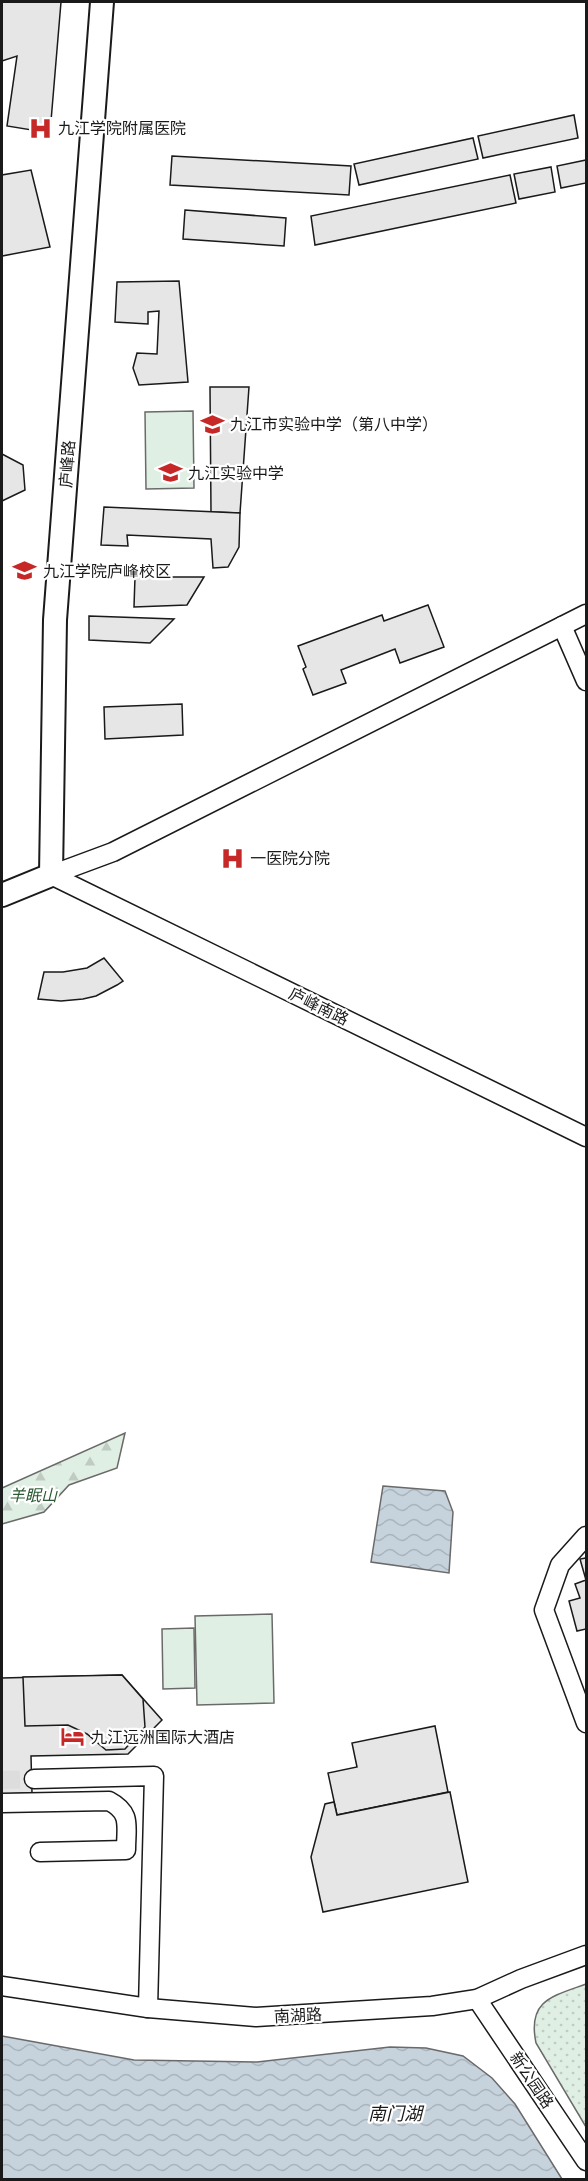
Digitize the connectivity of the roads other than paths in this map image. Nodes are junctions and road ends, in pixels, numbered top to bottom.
1 (102, 2) edge
2 (586, 614) edge
3 (562, 626) junction
4 (586, 681) edge
5 (51, 875) junction
6 (2, 895) edge
7 (586, 1137) edge
8 (586, 1536) edge
9 (586, 1723) edge
10 (109, 1778) junction
11 (34, 1779) tunnel mouth
12 (109, 1801) junction
13 (2, 1803) edge
14 (40, 1852) dead end
15 (586, 1955) edge
16 (2, 1986) edge
17 (477, 1999) junction
18 (148, 2008) junction
19 (586, 2161) edge

1 - 5 main road, 庐峰路
2 - 3 street
3 - 4 street
3 - 5 street
5 - 6 main road
5 - 7 street, 庐峰南路
8 - 9 street
10 - 11 street
10 - 12 street
10 - 18 street
12 - 13 street
12 - 14 street
15 - 17 street, 南湖路
16 - 18 street, 南湖路
17 - 18 street, 南湖路
17 - 19 street, 新公园路

